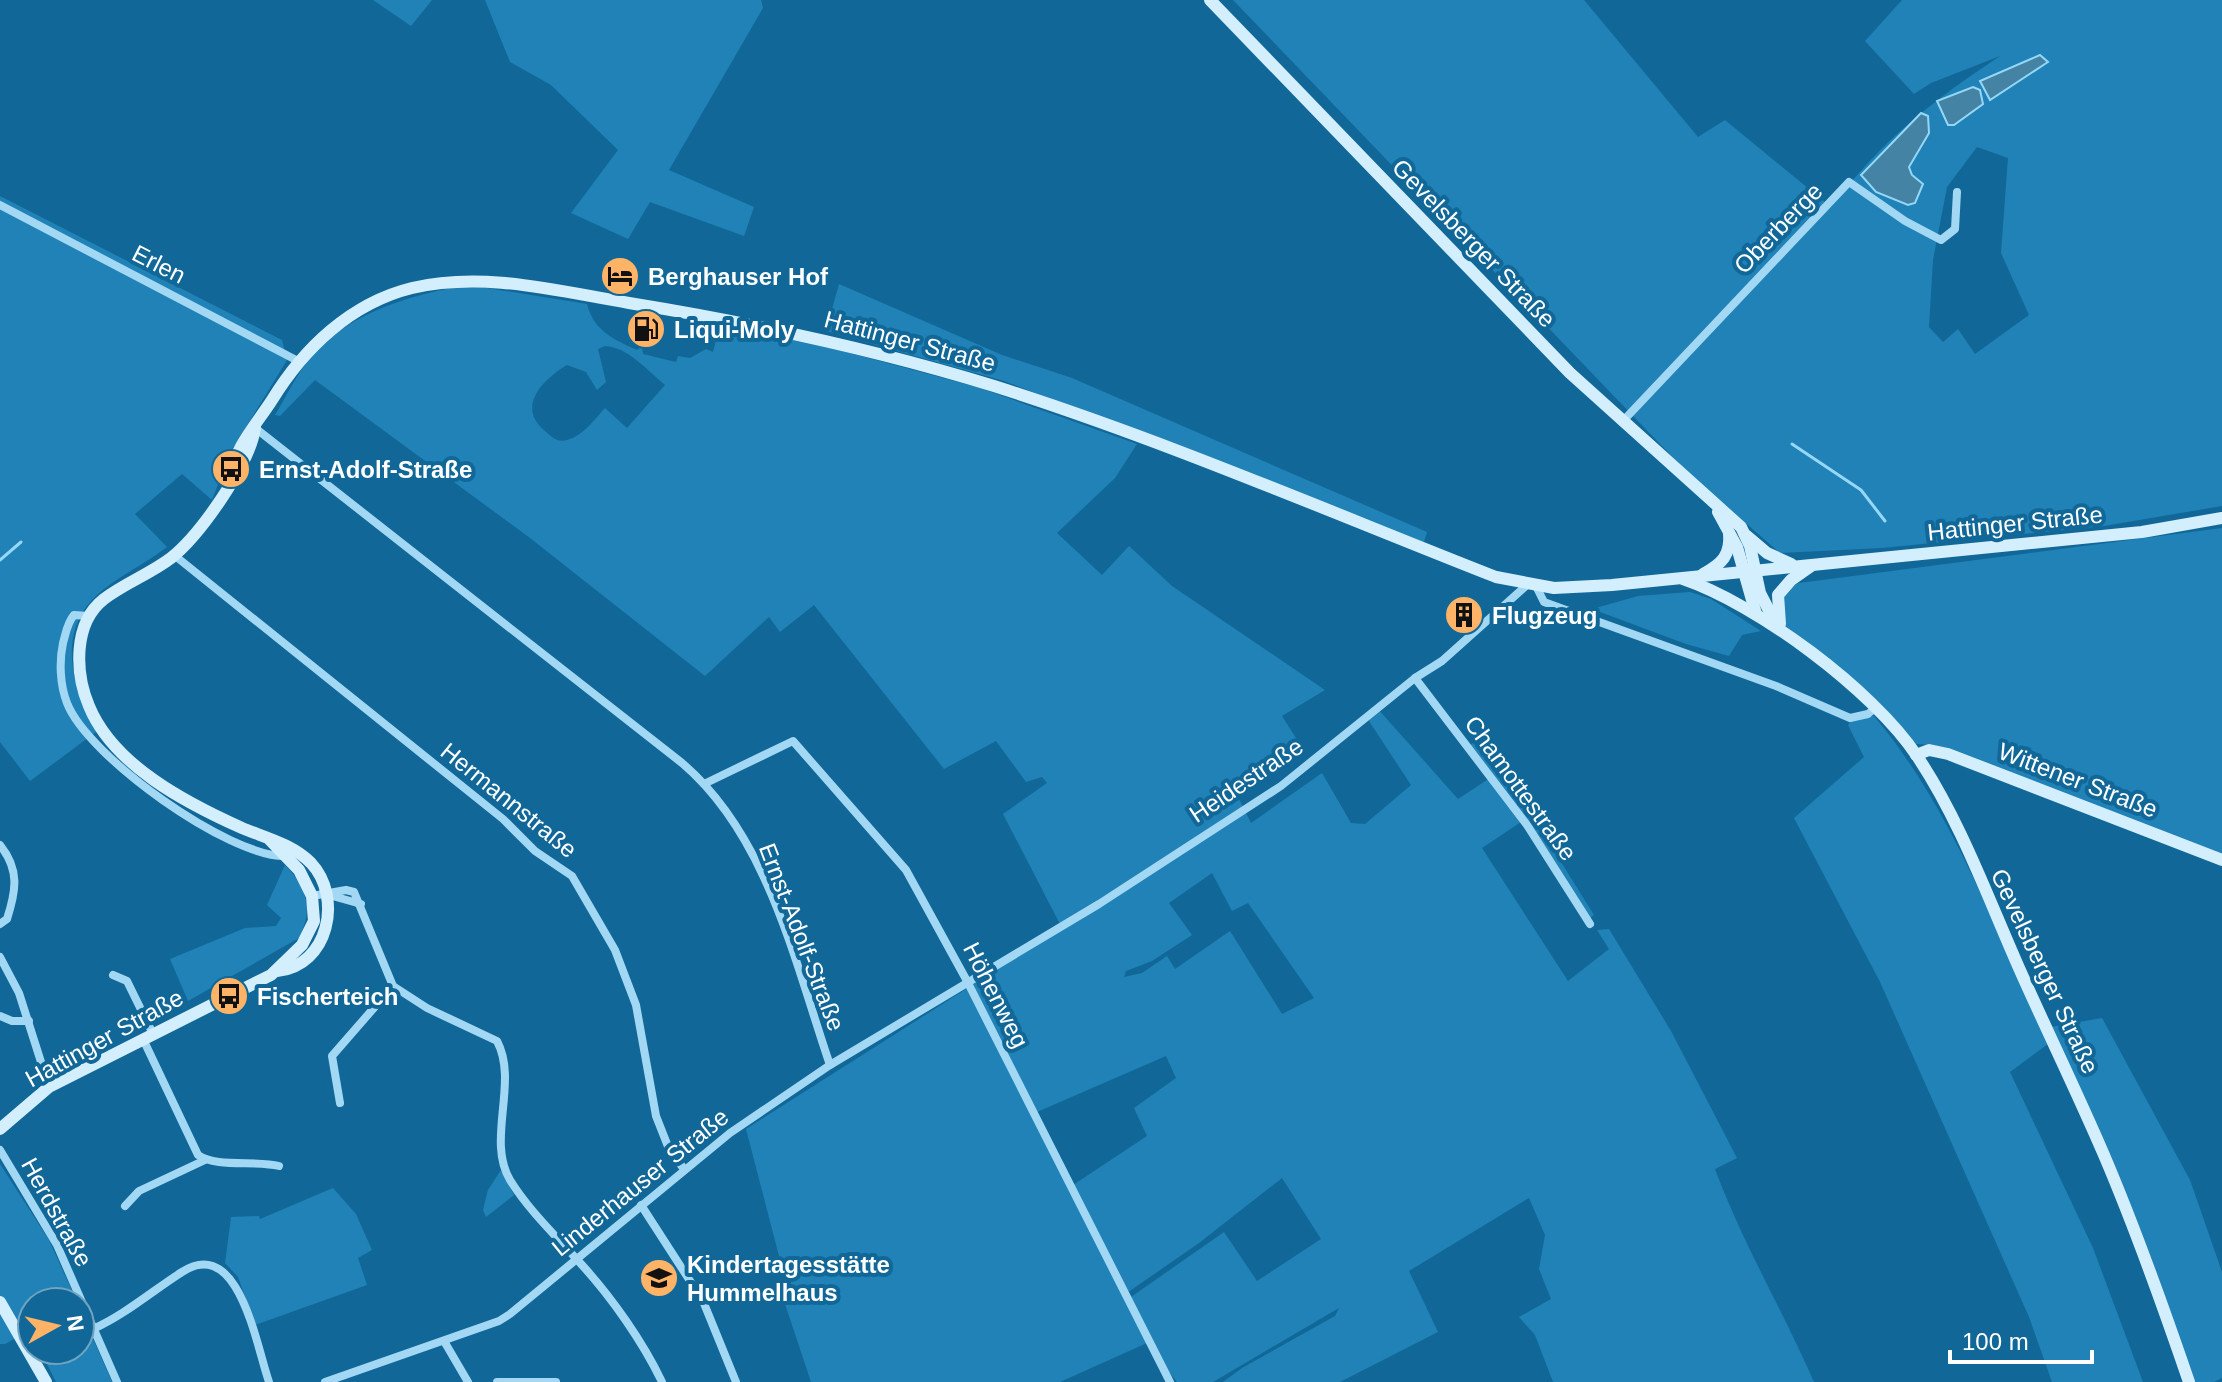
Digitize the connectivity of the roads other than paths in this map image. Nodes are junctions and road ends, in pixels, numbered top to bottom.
1 (1210, 0) edge
2 (1957, 192) dead end
3 (0, 205) edge
4 (298, 361) junction
5 (1622, 422) junction
6 (255, 428) junction
7 (1715, 508) junction
8 (2222, 518) edge
9 (1729, 530) junction
10 (1746, 535) junction
11 (174, 555) junction
12 (1812, 565) junction
13 (1798, 566) junction
14 (1748, 571) junction
15 (1699, 576) junction
16 (1680, 578) junction
17 (1532, 586) junction
18 (89, 616) junction
19 (1757, 617) junction
20 (1785, 636) junction
21 (1415, 678) junction
22 (1875, 708) junction
23 (1916, 755) junction
24 (704, 784) junction
25 (270, 840) junction
26 (0, 845) edge
27 (285, 856) junction
28 (2222, 860) edge
29 (329, 895) junction
30 (312, 896) junction
31 (0, 924) edge
32 (1590, 924) dead end
33 (0, 957) edge
34 (277, 971) junction
35 (113, 975) dead end
36 (967, 981) junction
37 (393, 986) junction
38 (0, 1016) edge
39 (29, 1021) junction
40 (148, 1037) junction
41 (830, 1065) junction
42 (49, 1087) junction
43 (340, 1103) dead end
44 (0, 1129) edge
45 (0, 1150) edge
46 (205, 1160) junction
47 (279, 1166) dead end
48 (684, 1169) junction
49 (641, 1205) junction
50 (125, 1206) dead end
51 (575, 1259) junction
52 (75, 1286) edge
53 (0, 1302) edge
54 (96, 1328) edge
55 (96, 1336) edge
56 (444, 1341) junction
57 (46, 1382) edge
58 (117, 1382) edge
59 (269, 1382) edge
60 (325, 1382) edge
61 (468, 1382) edge
62 (497, 1382) edge
63 (556, 1382) edge
64 (662, 1382) edge
65 (736, 1382) edge
66 (1170, 1382) edge
67 (2189, 1382) edge

1 - 5 main road, Gevelsberger Straße
2 - 5 street, Oberberge
3 - 4 street, Erlen
4 - 6 main road, Hattinger Straße
4 - 17 main road, Hattinger Straße
5 - 7 main road, Gevelsberger Straße
6 - 11 main road, Hattinger Straße
6 - 24 street, Ernst-Adolf-Straße
7 - 9 main road, Gevelsberger Straße
7 - 10 main road, Gevelsberger Straße
8 - 12 main road, Hattinger Straße
9 - 14 main road, Gevelsberger Straße
9 - 15 main road
10 - 13 main road
10 - 14 main road, Gevelsberger Straße
11 - 18 main road, Hattinger Straße
11 - 48 street, Hermannstraße
12 - 13 main road, Hattinger Straße
12 - 20 main road
13 - 14 main road, Hattinger Straße
14 - 15 main road, Hattinger Straße
14 - 19 main road, Gevelsberger Straße
14 - 20 main road, Gevelsberger Straße
15 - 16 main road, Hattinger Straße
16 - 17 main road, Hattinger Straße
16 - 19 main road, Gevelsberger Straße
17 - 21 street, Heidestraße
17 - 22 street, Hattinger Straße
18 - 25 main road
18 - 27 street, Hattinger Straße
19 - 20 main road, Gevelsberger Straße
20 - 22 main road, Gevelsberger Straße
21 - 32 street, Chamottestraße
21 - 36 street, Heidestraße
22 - 23 main road, Gevelsberger Straße
23 - 28 main road, Wittener Straße
23 - 67 main road, Gevelsberger Straße
24 - 36 street, Höhenweg
24 - 41 street, Ernst-Adolf-Straße
25 - 27 main road
25 - 29 main road
26 - 31 street
27 - 30 main road
29 - 30 street
29 - 34 main road, Hattinger Straße
29 - 37 street
30 - 34 main road, Hattinger Straße
33 - 39 street
34 - 40 main road, Hattinger Straße
35 - 40 street
36 - 41 street, Linderhauser Straße
36 - 66 street, Höhenweg
37 - 43 street
37 - 51 street
38 - 39 street
39 - 42 street
40 - 42 main road, Hattinger Straße
40 - 46 street
41 - 48 street, Linderhauser Straße
42 - 44 main road, Hattinger Straße
45 - 52 street, Herdstraße
46 - 47 street
46 - 50 street
48 - 49 street, Linderhauser Straße
49 - 51 street, Linderhauser Straße
49 - 65 street
51 - 56 street, Linderhauser Straße
51 - 64 street
53 - 57 main road
54 - 59 street
55 - 58 street, Herdstraße
56 - 60 street, Linderhauser Straße
56 - 61 street
62 - 63 street

